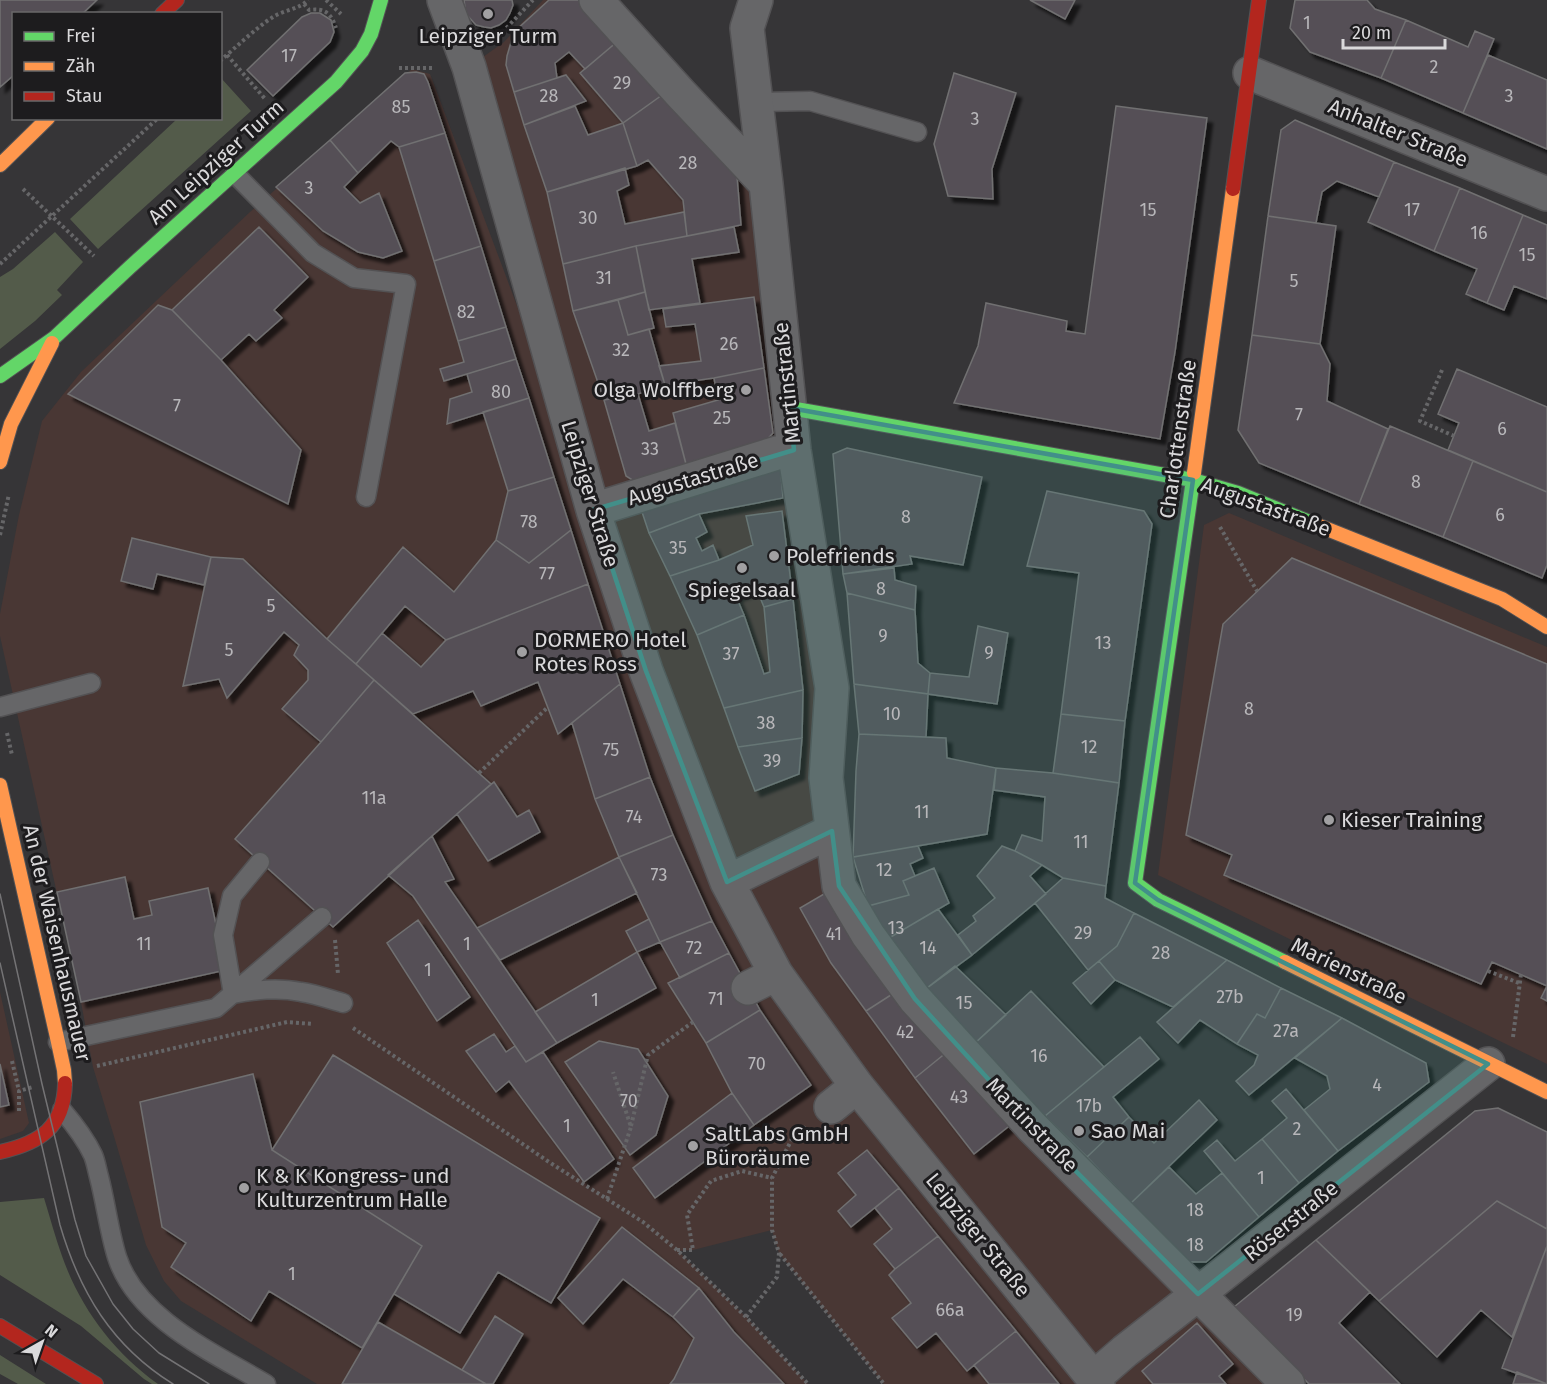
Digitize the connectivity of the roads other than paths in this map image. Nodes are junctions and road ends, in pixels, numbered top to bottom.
1 (177, 0) edge
2 (381, 0) edge
3 (444, 0) edge
4 (596, 0) edge
5 (756, 0) edge
6 (1259, 0) edge
7 (164, 12) edge
8 (1250, 72) junction
9 (756, 102) junction
10 (46, 120) edge
11 (917, 132) dead end
12 (0, 165) edge
13 (236, 174) junction
14 (766, 184) junction
15 (1547, 194) edge
16 (54, 338) junction
17 (0, 376) edge
18 (790, 408) junction
19 (794, 450) junction
20 (0, 462) edge
21 (1193, 480) junction
22 (366, 497) dead end
23 (593, 510) junction
24 (1547, 627) edge
25 (91, 683) dead end
26 (0, 707) edge
27 (0, 785) edge
28 (832, 831) junction
29 (260, 862) dead end
30 (727, 882) junction
31 (1135, 883) joint
32 (322, 917) dead end
33 (233, 993) junction
34 (343, 1003) dead end
35 (58, 1042) junction
36 (1498, 1069) junction
37 (857, 1086) junction
38 (1547, 1092) edge
39 (831, 1107) dead end
40 (62, 1110) junction
41 (0, 1152) edge
42 (1198, 1294) junction
43 (0, 1326) edge
44 (1096, 1381) edge
45 (96, 1384) edge
46 (266, 1384) edge
47 (1287, 1384) edge

1 - 7 street
2 - 13 street, Am Leipziger Turm
3 - 23 street, Leipziger Straße
4 - 14 street
5 - 9 street, Martinstraße
6 - 8 street, Charlottenstraße
8 - 15 street, Anhalter Straße
8 - 21 street, Charlottenstraße
9 - 11 lane
9 - 14 street, Martinstraße
10 - 12 street
13 - 16 street, Am Leipziger Turm
13 - 22 lane
14 - 18 street, Martinstraße
16 - 17 street
16 - 20 street
18 - 19 street, Martinstraße
18 - 21 street, Augustastraße
19 - 23 street, Augustastraße
19 - 28 street, Martinstraße
21 - 24 street, Augustastraße
21 - 31 street, Charlottenstraße
23 - 30 street, Leipziger Straße
25 - 26 lane
27 - 35 street, An der Waisenhausmauer
28 - 30 street
28 - 42 street, Martinstraße
29 - 33 lane
30 - 37 street, Leipziger Straße
31 - 36 street, Marienstraße
32 - 33 lane
33 - 34 lane
33 - 35 lane
35 - 40 street, An der Waisenhausmauer
36 - 38 street, Marienstraße
36 - 42 street, Röserstraße
37 - 39 street
37 - 44 street, Leipziger Straße
40 - 41 street
40 - 46 lane
42 - 44 street, Röserstraße
42 - 47 street, Martinstraße
43 - 45 street

